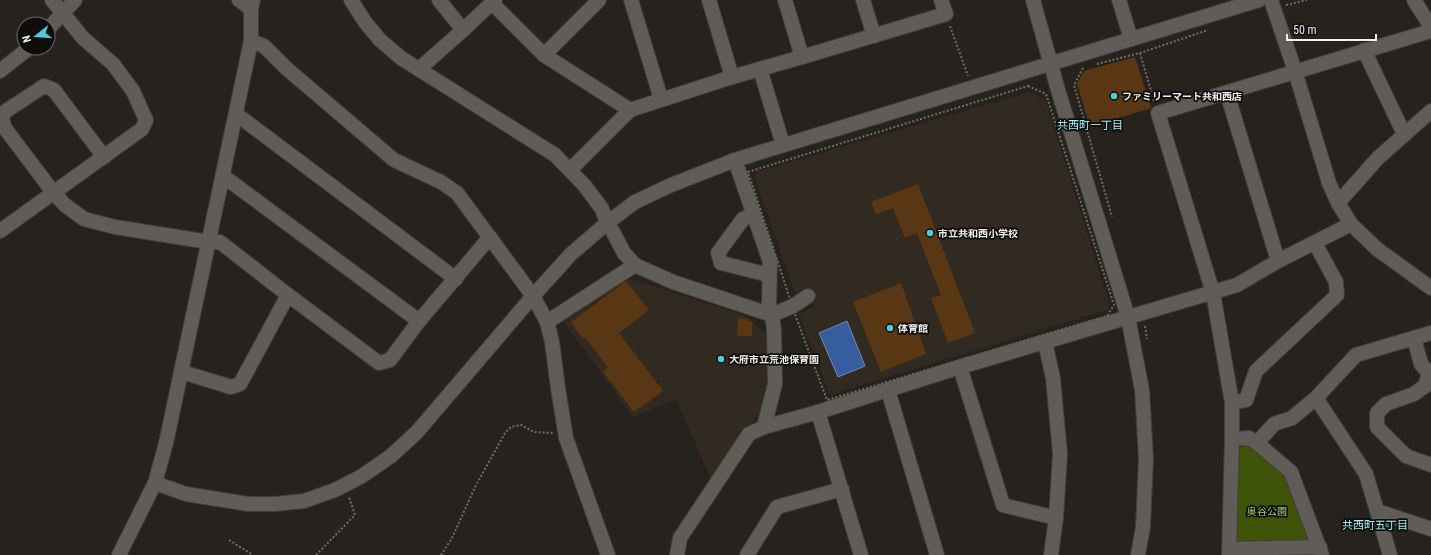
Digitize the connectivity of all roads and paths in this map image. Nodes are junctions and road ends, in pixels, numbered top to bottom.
1 (52, 0) edge
2 (75, 0) edge
3 (239, 0) edge
4 (351, 0) edge
5 (439, 0) edge
6 (599, 0) edge
7 (631, 0) edge
8 (709, 0) edge
9 (786, 0) edge
10 (863, 0) edge
11 (942, 0) edge
12 (1033, 0) edge
13 (1119, 0) edge
14 (1259, 0) edge
15 (1307, 0) edge
16 (1414, 0) edge
17 (493, 2) edge
18 (1272, 4) edge
19 (252, 5) edge
20 (63, 13) junction
21 (946, 14) junction
22 (56, 20) edge
23 (1431, 27) edge
24 (1214, 28) dead end
25 (463, 30) junction
26 (1431, 31) edge
27 (874, 36) junction
28 (1131, 39) junction
29 (251, 41) junction
30 (1364, 50) junction
31 (1140, 53) junction
32 (544, 55) junction
33 (19, 56) edge
34 (802, 58) junction
35 (1051, 64) junction
36 (1090, 66) dead end
37 (1083, 68) dead end
38 (419, 69) junction
39 (760, 69) junction
40 (0, 71) edge
41 (1295, 71) junction
42 (732, 77) junction
43 (971, 89) junction
44 (1227, 93) junction
45 (661, 99) junction
46 (630, 110) junction
47 (1431, 111) edge
48 (1158, 113) junction
49 (236, 114) junction
50 (1404, 134) junction
51 (783, 145) junction
52 (104, 157) junction
53 (735, 160) junction
54 (570, 170) junction
55 (223, 176) junction
56 (53, 192) junction
57 (1338, 203) junction
58 (753, 215) junction
59 (1113, 222) dead end
60 (607, 223) junction
61 (1351, 224) junction
62 (0, 230) edge
63 (490, 238) junction
64 (209, 242) junction
65 (1315, 243) junction
66 (1278, 261) junction
67 (635, 265) junction
68 (769, 275) junction
69 (456, 279) junction
70 (1431, 288) edge
71 (1213, 293) junction
72 (288, 295) junction
73 (533, 296) junction
74 (808, 296) dead end
75 (793, 306) junction
76 (772, 315) junction
77 (1128, 317) junction
78 (419, 321) junction
79 (547, 322) junction
80 (1431, 333) edge
81 (1414, 338) junction
82 (1045, 342) junction
83 (960, 367) junction
84 (182, 372) junction
85 (888, 390) junction
86 (1316, 398) junction
87 (1232, 403) junction
88 (818, 412) junction
89 (764, 426) junction
90 (565, 433) junction
91 (1232, 438) junction
92 (1257, 443) junction
93 (1431, 465) edge
94 (155, 483) junction
95 (345, 485) junction
96 (842, 489) junction
97 (1377, 511) junction
98 (1056, 518) junction
99 (1431, 528) edge
100 (229, 540) dead end
101 (1321, 551) edge
102 (1229, 552) edge
103 (119, 555) edge
104 (253, 555) edge
105 (316, 555) edge
106 (441, 555) edge
107 (608, 555) edge
108 (677, 555) edge
109 (747, 555) edge
110 (861, 555) edge
111 (937, 555) edge
112 (1051, 555) edge
113 (1138, 555) edge
114 (1390, 555) edge

1 - 20 street
2 - 20 street
3 - 19 street
4 - 38 street
5 - 25 street
6 - 32 street
7 - 45 street
8 - 42 street
9 - 34 street
10 - 27 street
11 - 21 street
12 - 35 street
13 - 28 street
14 - 28 street
15 - 18 path
16 - 23 street
17 - 25 street
17 - 32 street
18 - 41 street
19 - 29 street
20 - 22 street
20 - 52 street
21 - 27 street
21 - 43 path
24 - 31 path
25 - 38 street
26 - 30 street
27 - 34 street
28 - 35 street
29 - 49 street
29 - 63 street
30 - 41 street
30 - 50 street
31 - 36 path
31 - 48 path
32 - 46 street
33 - 40 street
34 - 39 street
35 - 43 street
35 - 77 street
37 - 59 path
38 - 54 street
39 - 42 street
39 - 51 street
41 - 44 street
41 - 57 street
42 - 45 street
43 - 51 street
44 - 48 street
44 - 66 street
45 - 46 street
46 - 54 street
47 - 50 street
48 - 71 street
49 - 55 street
49 - 69 street
50 - 57 street
51 - 53 street
52 - 56 street
52 - 56 street
53 - 58 street
53 - 60 street
54 - 60 street
55 - 64 street
55 - 78 street
56 - 62 street
56 - 64 street
57 - 61 street
58 - 68 street
58 - 68 street
60 - 67 street
60 - 73 street
61 - 65 street
61 - 70 street
63 - 69 street
63 - 73 street
64 - 72 street
64 - 84 street
65 - 66 street
65 - 87 street
66 - 71 street
67 - 76 street
67 - 79 street
68 - 76 street
69 - 78 street
71 - 77 street
71 - 87 street
72 - 78 street
72 - 84 street
73 - 79 street
73 - 95 street
74 - 75 street
75 - 75 path
75 - 76 street
76 - 89 street
77 - 82 street
77 - 113 street
79 - 90 street
80 - 81 street
81 - 86 street
81 - 93 street
82 - 83 street
82 - 98 street
83 - 85 street
83 - 98 street
84 - 94 street
85 - 88 street
85 - 111 street
86 - 92 street
86 - 97 street
87 - 91 street
88 - 89 street
88 - 96 street
89 - 108 street
90 - 106 path
90 - 107 street
91 - 92 street
91 - 102 street
92 - 101 street
94 - 95 street
94 - 103 street
95 - 105 path
96 - 109 street
96 - 110 street
97 - 99 street
97 - 114 street
98 - 112 street
100 - 104 path
101 - 102 street

